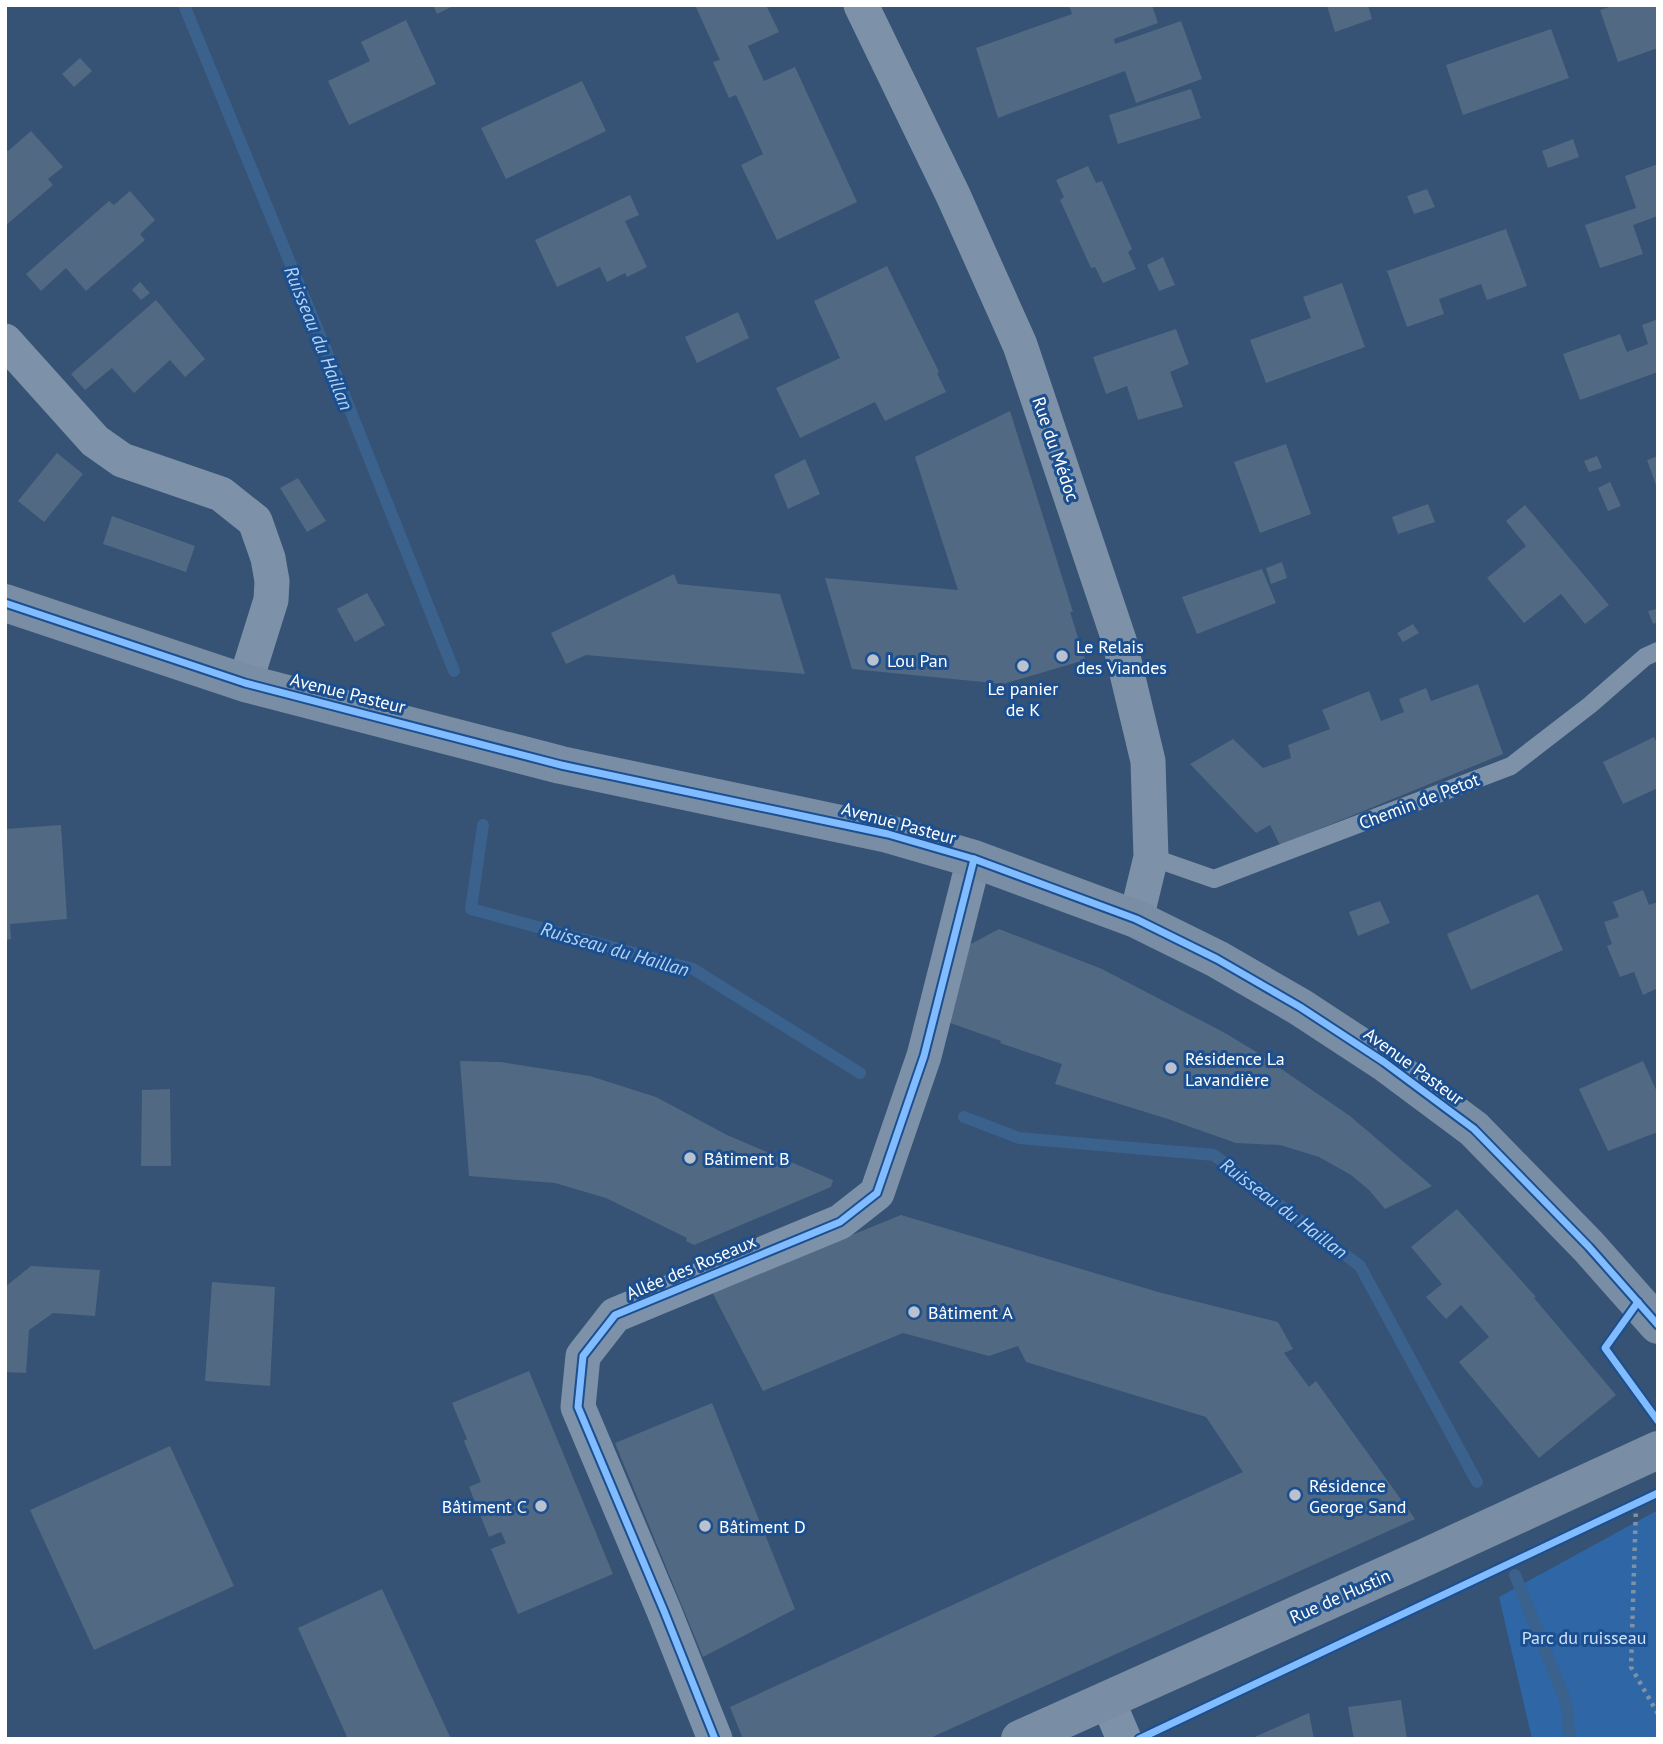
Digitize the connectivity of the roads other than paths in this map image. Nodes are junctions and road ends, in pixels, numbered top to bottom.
1 (861, 5) edge
2 (5, 341) edge
3 (5, 603) edge
4 (1658, 651) edge
5 (245, 683) junction
6 (1151, 857) junction
7 (974, 859) junction
8 (1136, 919) junction
9 (1658, 1325) edge
10 (1658, 1450) edge
11 (1107, 1699) junction
12 (715, 1739) edge
13 (1020, 1739) edge
14 (1124, 1739) edge

1 - 6 street, Rue du Médoc
2 - 5 street
3 - 5 main road, Avenue Pasteur
4 - 6 lane, Chemin de Petot
5 - 7 main road, Avenue Pasteur
6 - 8 street, Rue du Médoc
7 - 8 main road, Avenue Pasteur
7 - 12 street, Allée des Roseaux
8 - 9 main road, Avenue Pasteur
10 - 11 main road, Rue de Hustin
11 - 13 main road, Rue de Hustin
11 - 14 street

